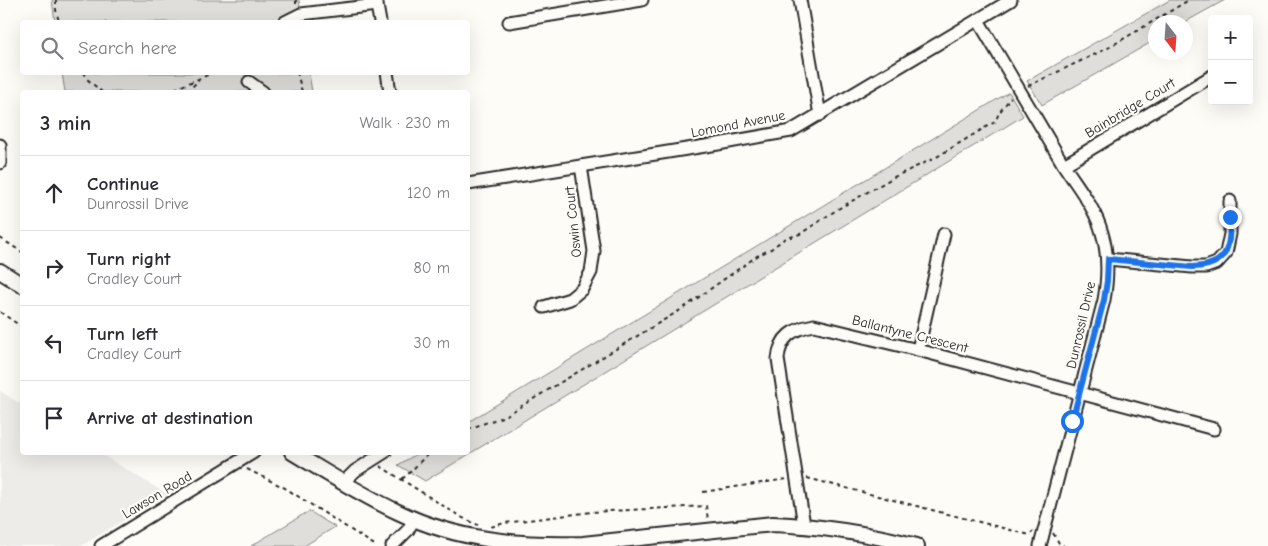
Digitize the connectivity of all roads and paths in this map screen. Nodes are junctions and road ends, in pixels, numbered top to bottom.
1 (56, 0) edge
2 (642, 0) edge
3 (800, 0) edge
4 (1011, 0) edge
5 (1189, 0) edge
6 (377, 2) edge
7 (58, 20) edge
8 (289, 20) edge
9 (380, 20) edge
10 (978, 20) junction
11 (509, 22) dead end
12 (86, 75) edge
13 (209, 75) edge
14 (298, 75) edge
15 (387, 75) edge
16 (1208, 78) edge
17 (200, 79) junction
18 (249, 82) dead end
19 (1028, 86) dead end
20 (100, 90) edge
21 (172, 90) edge
22 (189, 90) edge
23 (260, 90) edge
24 (302, 90) edge
25 (390, 90) edge
26 (1012, 95) dead end
27 (820, 115) junction
28 (0, 145) edge
29 (0, 163) edge
30 (1064, 165) junction
31 (581, 166) junction
32 (470, 184) edge
33 (1230, 201) dead end
34 (944, 234) dead end
35 (0, 238) edge
36 (20, 251) edge
37 (1108, 259) junction
38 (0, 271) edge
39 (20, 284) edge
40 (544, 307) dead end
41 (0, 312) edge
42 (20, 326) edge
43 (918, 350) junction
44 (1080, 394) junction
45 (470, 428) edge
46 (1214, 429) dead end
47 (250, 455) edge
48 (297, 455) edge
49 (380, 455) edge
50 (428, 455) edge
51 (371, 461) junction
52 (237, 464) junction
53 (805, 477) dead end
54 (789, 479) dead end
55 (402, 480) junction
56 (344, 483) junction
57 (703, 492) dead end
58 (414, 519) junction
59 (478, 525) dead end
60 (804, 525) junction
61 (1035, 527) dead end
62 (710, 530) junction
63 (1052, 531) dead end
64 (497, 542) junction
65 (894, 543) edge
66 (101, 546) edge
67 (376, 546) edge
68 (392, 546) edge
69 (917, 546) edge
70 (1040, 546) edge
71 (1064, 546) edge

1 - 7 path
2 - 11 street
3 - 27 street
4 - 10 street, Lomond Avenue
5 - 19 path
6 - 8 street
6 - 9 street
10 - 27 street, Lomond Avenue
10 - 30 street, Dunrossil Drive
12 - 20 path
13 - 17 path
14 - 24 path
15 - 25 street
16 - 30 street, Bainbridge Court
17 - 21 path
17 - 22 path
18 - 23 street
26 - 45 path
27 - 31 street, Lomond Avenue
28 - 29 street
30 - 37 street, Dunrossil Drive
31 - 32 street, Lomond Avenue
31 - 40 street, Oswin Court
33 - 37 street
34 - 43 street
35 - 36 path
37 - 44 street, Dunrossil Drive
38 - 39 main road
41 - 42 path
43 - 44 street, Ballantyne Crescent
43 - 60 street, Ballantyne Crescent
44 - 46 street, Ballantyne Crescent
44 - 70 street, Dunrossil Drive
47 - 52 street, Lawson Road
48 - 56 main road
49 - 51 street
50 - 55 path
51 - 55 path
51 - 56 street
52 - 66 street, Lawson Road
52 - 67 path
53 - 61 path
54 - 57 path
55 - 59 path
56 - 58 main road
58 - 64 main road
58 - 68 street
60 - 62 main road
60 - 65 main road
62 - 64 main road
62 - 64 path
63 - 71 path
65 - 69 main road

